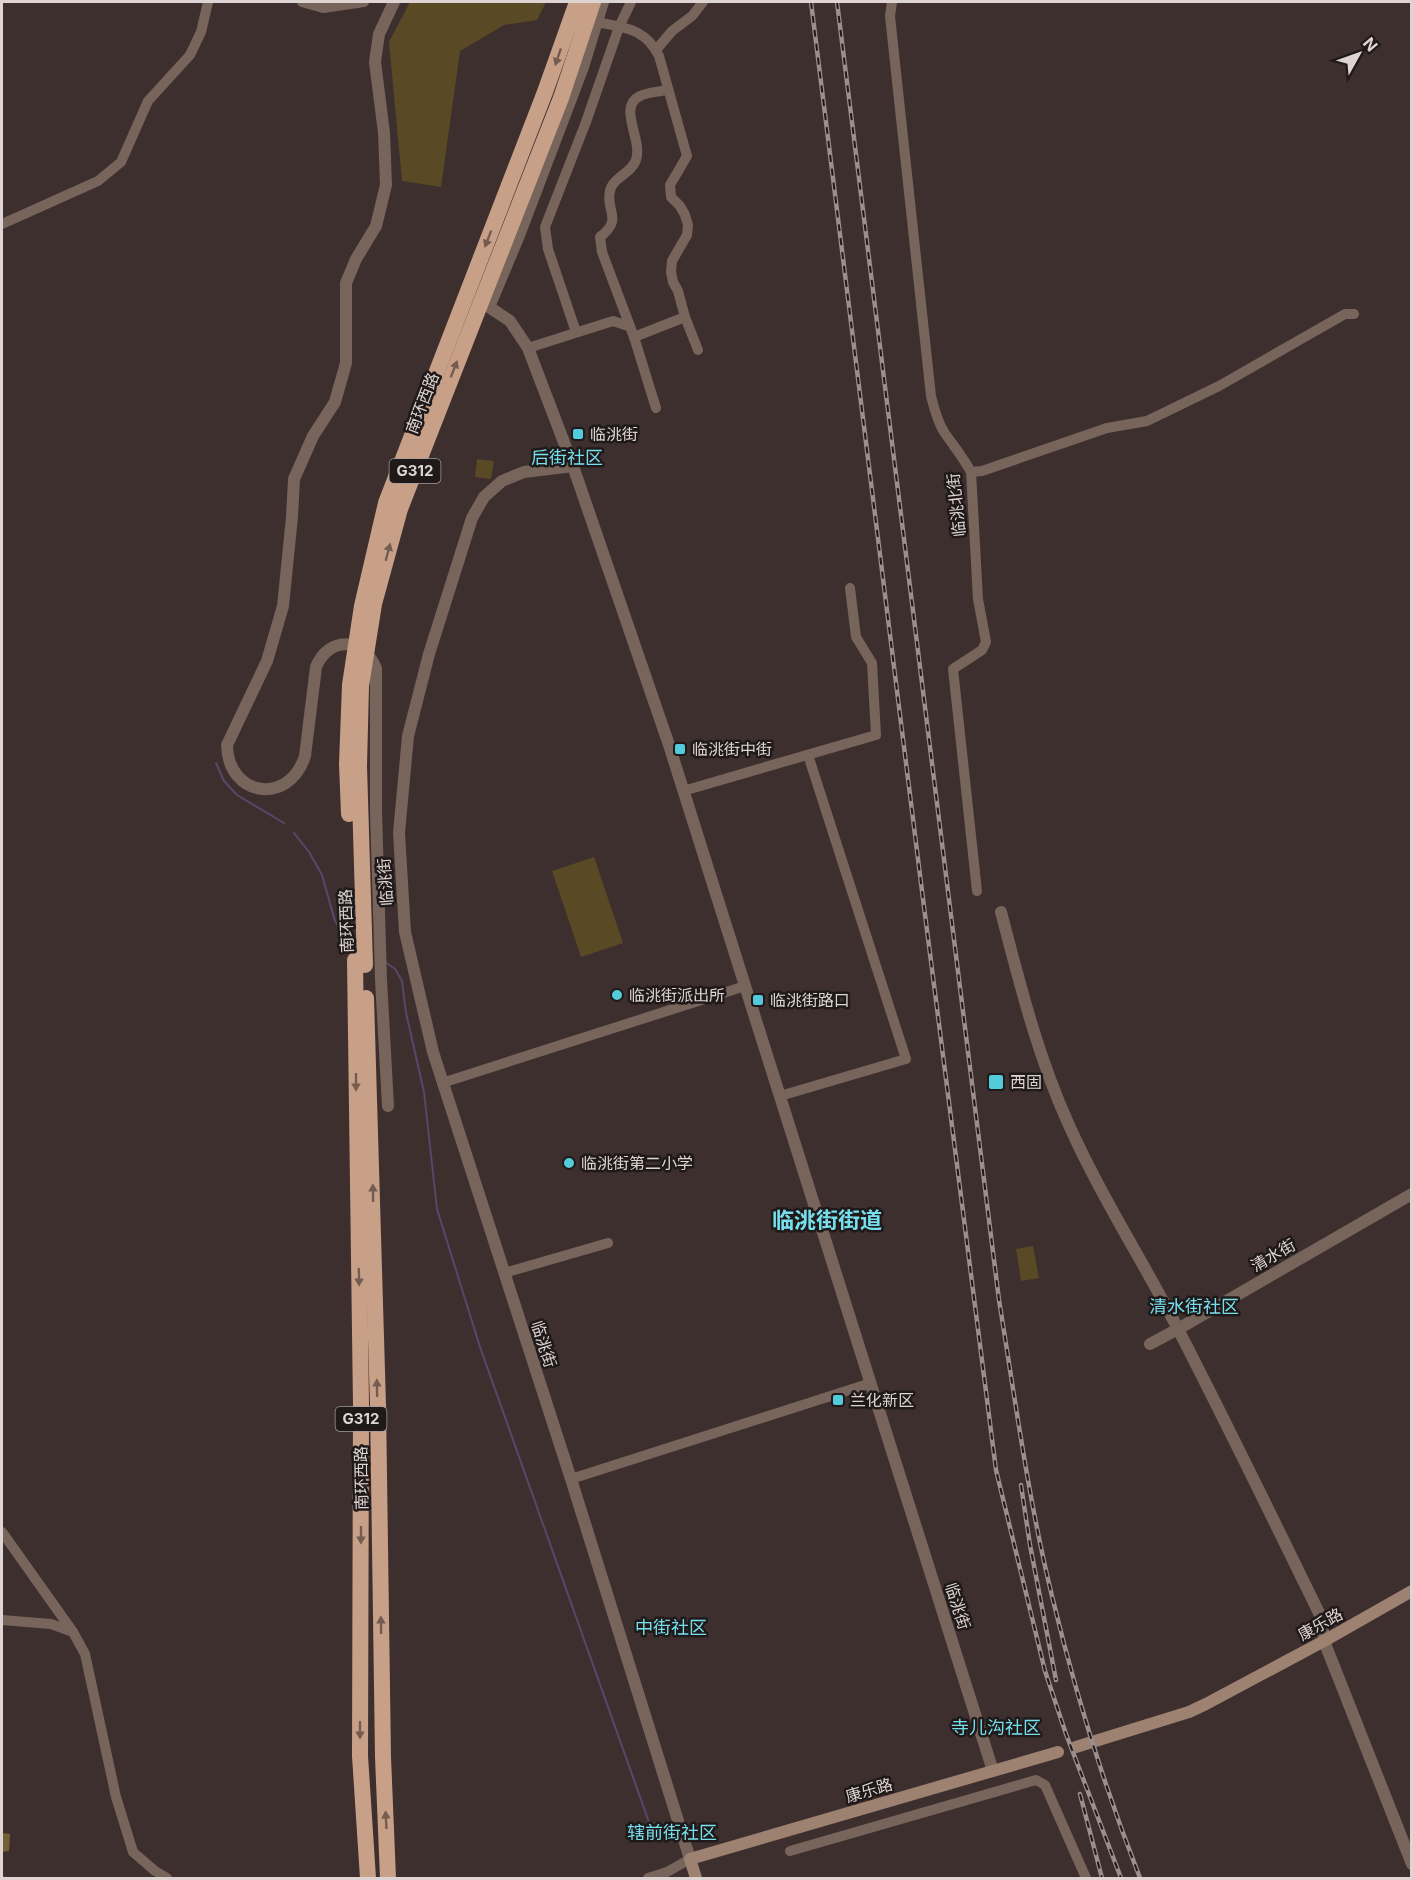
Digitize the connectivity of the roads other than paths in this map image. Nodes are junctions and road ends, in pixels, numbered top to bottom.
1 (208, 2) edge
2 (302, 2) edge
3 (364, 2) edge
4 (394, 2) edge
5 (577, 2) edge
6 (593, 2) edge
7 (603, 2) edge
8 (631, 2) edge
9 (703, 2) edge
10 (892, 2) edge
11 (597, 22) junction
12 (619, 27) junction
13 (656, 50) junction
14 (668, 90) junction
15 (2, 224) edge
16 (454, 293) dead end
17 (489, 307) junction
18 (1354, 314) dead end
19 (686, 317) junction
20 (628, 326) junction
21 (576, 332) junction
22 (633, 337) junction
23 (528, 348) junction
24 (698, 350) dead end
25 (656, 408) dead end
26 (573, 466) junction
27 (971, 472) junction
28 (850, 588) dead end
29 (808, 755) junction
30 (683, 791) junction
31 (977, 891) dead end
32 (1001, 912) dead end
33 (360, 962) junction
34 (745, 986) junction
35 (442, 1083) junction
36 (780, 1096) junction
37 (388, 1106) dead end
38 (1412, 1194) edge
39 (608, 1243) dead end
40 (504, 1273) junction
41 (1178, 1329) junction
42 (1150, 1344) dead end
43 (871, 1383) junction
44 (572, 1479) junction
45 (2, 1532) edge
46 (1412, 1591) edge
47 (2, 1620) edge
48 (73, 1632) junction
49 (1324, 1641) junction
50 (1076, 1747) dead end
51 (1058, 1752) dead end
52 (993, 1771) junction
53 (1408, 1847) edge
54 (790, 1851) dead end
55 (690, 1859) junction
56 (1412, 1864) edge
57 (167, 1878) edge
58 (368, 1878) edge
59 (388, 1878) edge
60 (648, 1878) edge
61 (696, 1878) edge
62 (1086, 1878) edge

1 - 15 street
2 - 3 street
4 - 37 street
5 -> 33 highway, 南环西路 / G312, bridge
33 -> 6 highway, 南环西路 / G312, bridge
7 - 11 street
8 - 12 street
9 - 13 street
10 - 27 street, 临洮北街
11 - 12 street
11 - 17 street
12 - 13 street
12 - 21 street
13 - 14 street
14 - 19 street
14 - 20 street
16 - 17 street
17 - 23 street, 临洮街
18 - 27 street
19 - 22 street
19 - 24 street
20 - 21 street
20 - 22 street
21 - 23 street
22 - 25 street
23 - 26 street, 临洮街
26 - 30 street, 临洮街
26 - 35 street, 临洮街
27 - 31 street, 临洮北街
28 - 29 street
29 - 30 street
29 - 36 street
30 - 34 street, 临洮街
32 - 41 street
33 -> 58 highway, 南环西路 / G312
59 -> 33 highway, 南环西路 / G312
34 - 35 street
34 - 36 street, 临洮街
35 - 40 street, 临洮街
36 - 43 street, 临洮街
38 - 41 street, 清水街
39 - 40 street
40 - 44 street, 临洮街
41 - 42 street, 清水街
41 - 49 street
43 - 44 street
43 - 52 street, 临洮街
44 - 55 street, 临洮街
45 - 48 street
46 - 49 main road, 康乐路
47 - 48 street
48 - 57 street
49 - 50 main road, 康乐路
49 - 53 street
51 - 52 main road, 康乐路
52 - 55 main road, 康乐路
53 - 56 street
54 - 62 street
55 - 60 street
55 - 61 main road

